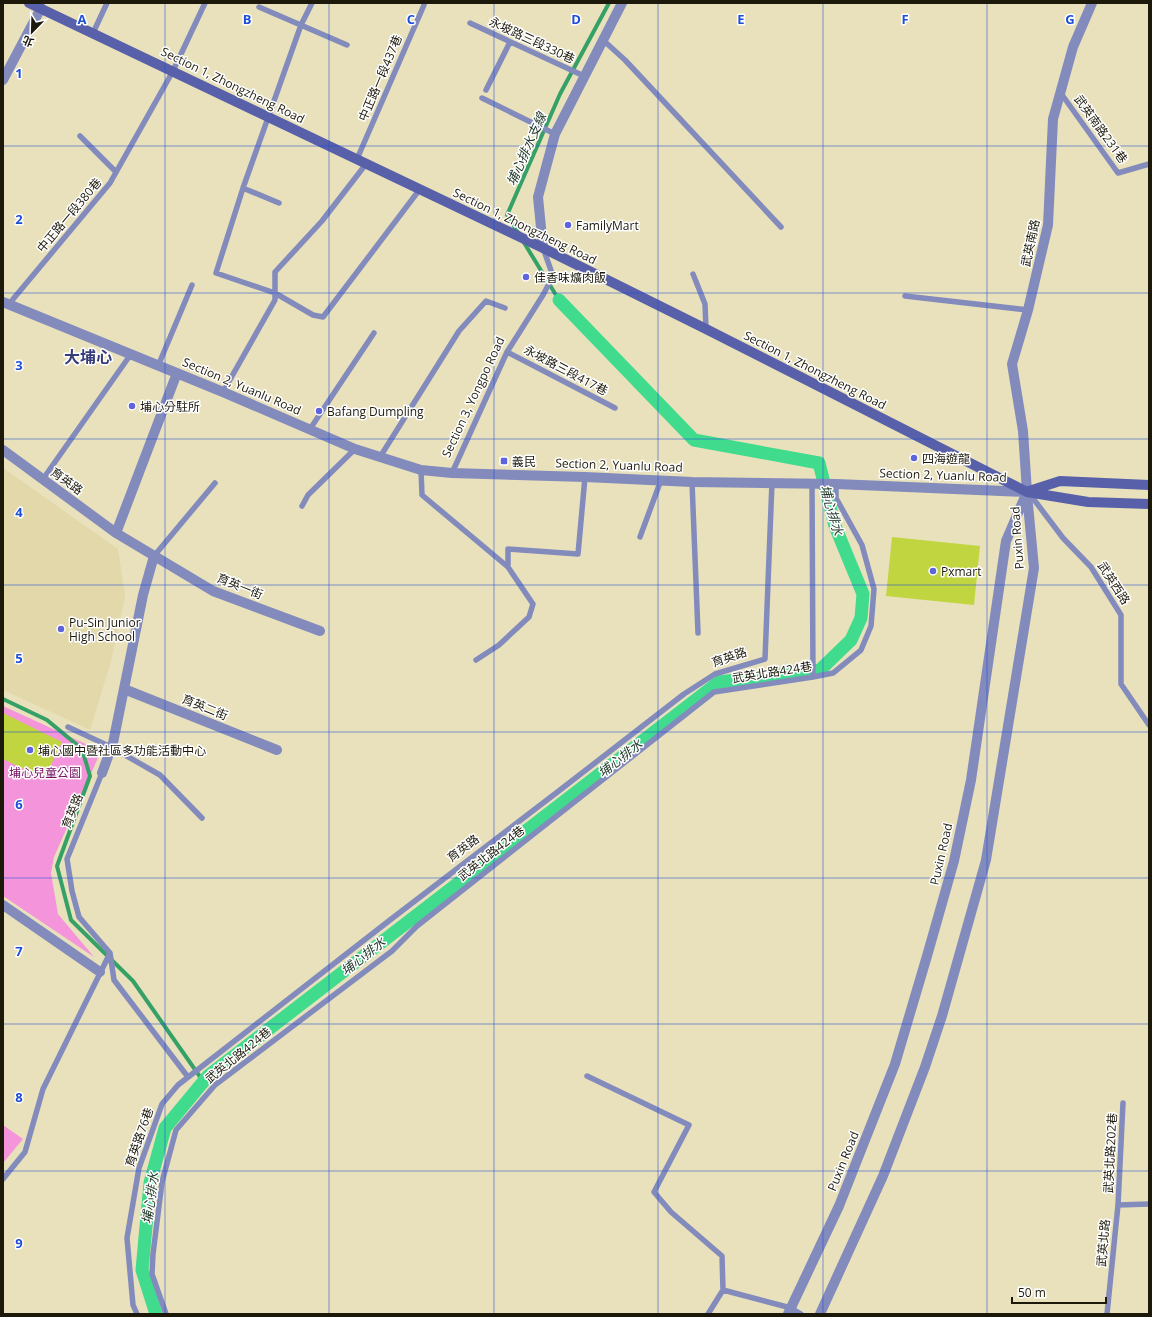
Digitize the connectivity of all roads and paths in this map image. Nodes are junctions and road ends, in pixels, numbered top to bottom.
1 (29, 3) edge
2 (107, 3) edge
3 (205, 3) edge
4 (312, 3) edge
5 (622, 3) edge
6 (1092, 3) edge
7 (424, 5) dead end
8 (260, 7) dead end
9 (41, 8) junction
10 (470, 23) dead end
11 (300, 25) junction
12 (93, 33) junction
13 (603, 40) junction
14 (510, 42) junction
15 (347, 45) dead end
16 (173, 71) junction
17 (584, 76) junction
18 (3, 80) edge
19 (486, 90) dead end
20 (1060, 92) junction
21 (482, 98) dead end
22 (268, 117) junction
23 (554, 134) junction
24 (80, 136) dead end
25 (362, 162) junction
26 (1149, 164) edge
27 (116, 172) junction
28 (242, 188) junction
29 (420, 190) junction
30 (279, 203) dead end
31 (781, 227) dead end
32 (543, 248) junction
33 (693, 274) dead end
34 (192, 285) dead end
35 (275, 293) junction
36 (904, 296) dead end
37 (6, 303) edge
38 (505, 308) dead end
39 (1028, 310) junction
40 (706, 329) junction
41 (374, 333) dead end
42 (507, 352) junction
43 (131, 354) junction
44 (158, 366) junction
45 (177, 373) junction
46 (223, 392) junction
47 (615, 408) dead end
48 (310, 429) junction
49 (355, 449) junction
50 (3, 450) edge
51 (380, 457) junction
52 (421, 470) junction
53 (452, 473) junction
54 (585, 477) junction
55 (42, 480) junction
56 (661, 480) junction
57 (692, 482) junction
58 (772, 482) junction
59 (215, 483) dead end
60 (812, 483) junction
61 (836, 484) junction
62 (1149, 485) edge
63 (1027, 492) junction
64 (1149, 504) edge
65 (302, 506) dead end
66 (116, 533) junction
67 (640, 537) dead end
68 (154, 556) junction
69 (508, 568) junction
70 (320, 631) dead end
71 (698, 633) dead end
72 (476, 660) dead end
73 (813, 677) junction
74 (124, 689) junction
75 (1149, 725) edge
76 (68, 727) dead end
77 (111, 748) junction
78 (276, 750) dead end
79 (102, 773) joint
80 (202, 818) dead end
81 (3, 904) edge
82 (110, 953) junction
83 (100, 972) junction
84 (588, 1076) dead end
85 (188, 1077) junction
86 (1123, 1103) dead end
87 (3, 1179) edge
88 (1149, 1204) edge
89 (1118, 1205) junction
90 (723, 1290) junction
91 (790, 1311) edge
92 (137, 1314) edge
93 (166, 1314) edge
94 (708, 1314) edge
95 (801, 1314) edge
96 (820, 1314) edge
97 (1107, 1314) edge

1 - 9 main road, Section 1, Zhongzheng Road
2 - 12 lane
3 - 16 lane, 中正路一段380巷
4 - 11 lane
5 - 13 street, Section 3, Yongpo Road
6 - 20 street, 武英南路
7 - 25 lane, 中正路一段437巷
8 - 11 lane
9 - 12 main road, Section 1, Zhongzheng Road
9 - 18 street
10 - 14 lane, 永坡路三段330巷
11 - 15 lane
11 - 22 lane
12 - 16 main road, Section 1, Zhongzheng Road
13 - 17 street, Section 3, Yongpo Road
13 - 31 lane
14 - 17 lane, 永坡路三段330巷
14 - 19 lane
16 - 22 main road, Section 1, Zhongzheng Road
16 - 27 lane, 中正路一段380巷
17 - 23 street, Section 3, Yongpo Road
20 - 26 lane, 武英南路231巷
20 - 39 street, 武英南路
21 - 23 lane
22 - 25 main road, Section 1, Zhongzheng Road
22 - 28 lane
23 - 32 street, Section 3, Yongpo Road
24 - 27 lane
25 - 29 main road, Section 1, Zhongzheng Road
25 - 35 lane, 中正路一段437巷
27 - 37 lane, 中正路一段380巷
28 - 30 lane
28 - 35 lane
29 - 32 main road, Section 1, Zhongzheng Road
29 - 35 lane
32 - 40 main road, Section 1, Zhongzheng Road
32 - 42 lane, Section 3, Yongpo Road
33 - 40 lane
34 - 44 lane
35 - 46 lane, 中正路一段437巷
36 - 39 lane
37 - 43 street, Section 2, Yuanlu Road
38 - 51 lane
39 - 63 street, 武英南路
40 - 63 main road, Section 1, Zhongzheng Road
41 - 48 lane
42 - 47 lane, 永坡路三段417巷
42 - 53 lane, Section 3, Yongpo Road
43 - 44 street, Section 2, Yuanlu Road
43 - 55 lane
44 - 45 street, Section 2, Yuanlu Road
45 - 46 street, Section 2, Yuanlu Road
45 - 66 street
46 - 48 street, Section 2, Yuanlu Road
48 - 49 street, Section 2, Yuanlu Road
49 - 51 street, Section 2, Yuanlu Road
49 - 65 lane
50 - 55 street, 育英路
51 - 52 street, Section 2, Yuanlu Road
52 - 53 street, Section 2, Yuanlu Road
52 - 69 lane
53 - 54 street, Section 2, Yuanlu Road
54 - 56 street, Section 2, Yuanlu Road
54 - 69 lane
55 - 66 street, 育英路
56 - 57 street, Section 2, Yuanlu Road
56 - 67 lane
57 - 58 street, Section 2, Yuanlu Road
57 - 71 lane
58 - 60 street, Section 2, Yuanlu Road
58 - 85 lane, 育英路
59 - 68 lane
60 - 61 street, Section 2, Yuanlu Road
60 - 73 lane
61 - 63 street, Section 2, Yuanlu Road
61 - 73 lane, 武英北路424巷
62 - 63 main road
63 - 64 main road, Section 1, Zhongzheng Road
63 - 75 lane, 武英西路
63 - 91 street, Puxin Road
63 - 96 street, Puxin Road
66 - 68 street, 育英路
68 - 70 street, 育英一街
68 - 74 street, 育英路
69 - 72 lane
73 - 93 lane, 武英北路424巷
74 - 77 street, 育英路
74 - 78 street, 育英二街
76 - 77 lane
77 - 79 street, 育英路
77 - 80 lane
79 - 82 lane, 育英路
81 - 83 street
82 - 83 lane
82 - 85 lane
83 - 87 lane
84 - 90 lane
85 - 92 lane, 育英路76巷
86 - 89 lane, 武英北路202巷
88 - 89 lane, 武英北路
89 - 97 lane, 武英北路
90 - 91 lane
90 - 94 lane
91 - 95 lane

